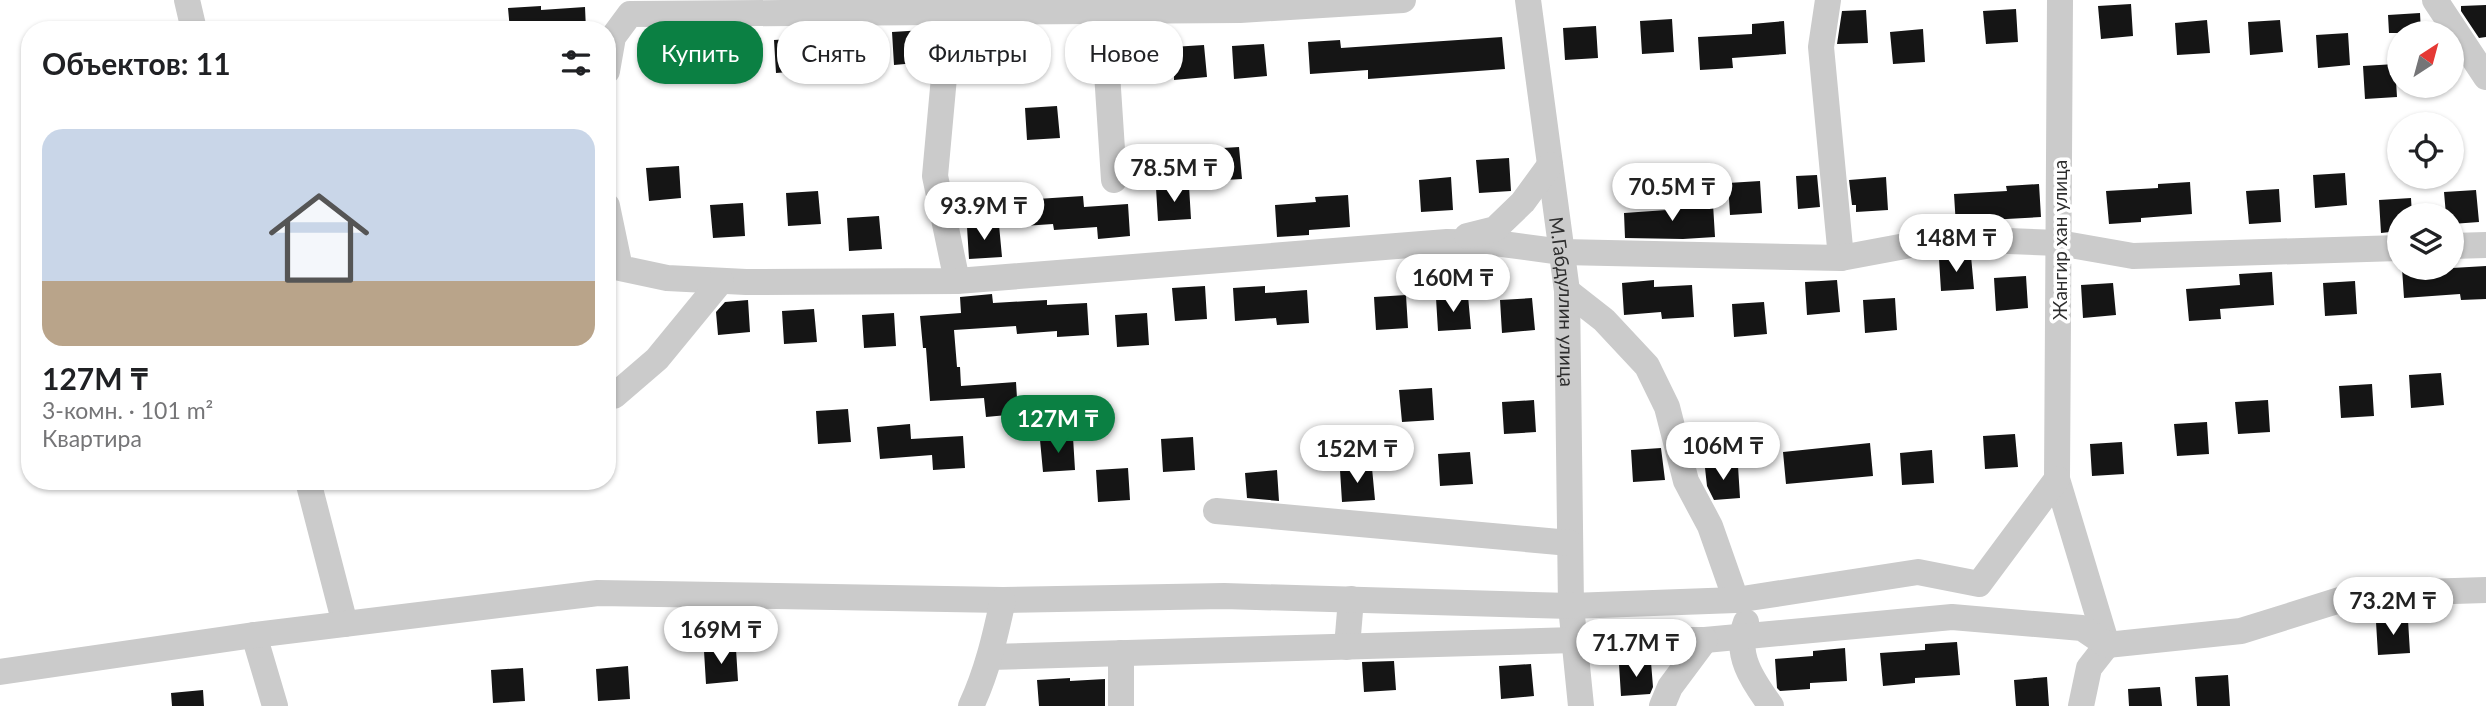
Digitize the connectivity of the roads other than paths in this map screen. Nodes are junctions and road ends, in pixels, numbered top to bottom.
1 (187, 0) edge
2 (1403, 0) edge
3 (1528, 0) edge
4 (1828, 0) edge
5 (2060, 0) edge
6 (2435, 0) edge
7 (951, 6) edge
8 (1103, 12) junction
9 (192, 21) edge
10 (616, 33) edge
11 (2486, 77) edge
12 (1550, 165) junction
13 (1114, 180) dead end
14 (1447, 242) junction
15 (2059, 243) junction
16 (2486, 245) edge
17 (2464, 246) edge
18 (2387, 248) edge
19 (1562, 252) junction
20 (1841, 258) junction
21 (616, 271) edge
22 (721, 281) junction
23 (957, 281) junction
24 (1567, 291) junction
25 (616, 394) edge
26 (2057, 479) junction
27 (311, 490) edge
28 (1216, 511) dead end
29 (1570, 543) junction
30 (1979, 584) junction
31 (2486, 590) edge
32 (1745, 598) junction
33 (1352, 599) junction
34 (1003, 600) junction
35 (1571, 606) junction
36 (1952, 617) junction
37 (345, 624) junction
38 (254, 635) junction
39 (1741, 636) junction
40 (1574, 640) junction
41 (1705, 640) junction
42 (2108, 645) junction
43 (1347, 647) junction
44 (1121, 653) junction
45 (990, 657) junction
46 (0, 672) edge
47 (979, 699) edge
48 (275, 706) edge
49 (1121, 706) edge
50 (1581, 706) edge
51 (1662, 706) edge
52 (1770, 706) edge
53 (2081, 706) edge

1 - 9 street
2 - 8 street
3 - 12 street, М.Габдуллин улица
4 - 20 street
5 - 15 street, Жангир хан улица
6 - 11 street
7 - 8 street
7 - 10 street
7 - 23 street
8 - 13 street
12 - 14 street
12 - 19 street, М.Габдуллин улица
14 - 19 street
14 - 23 street
15 - 18 street
15 - 20 street
15 - 26 street, Жангир хан улица
16 - 17 street
19 - 20 street
19 - 24 street, М.Габдуллин улица
21 - 22 street
22 - 23 street
22 - 25 street
24 - 29 street, М.Габдуллин улица
24 - 32 street
26 - 30 street
26 - 42 street, Жангир хан улица
27 - 37 street
28 - 29 street
29 - 35 street, М.Габдуллин улица
30 - 32 street
30 - 36 street
31 - 42 street
32 - 35 street
32 - 39 street
33 - 34 street
33 - 35 street
33 - 43 street
34 - 37 street
34 - 45 street
35 - 40 street, М.Габдуллин улица
36 - 39 street
36 - 42 street
37 - 38 street
38 - 46 street
38 - 48 street
39 - 41 street
39 - 52 street
40 - 41 street
40 - 43 street
40 - 50 street, М.Габдуллин улица
41 - 51 street
42 - 53 street
43 - 44 street
44 - 45 street
44 - 49 street
45 - 47 street

